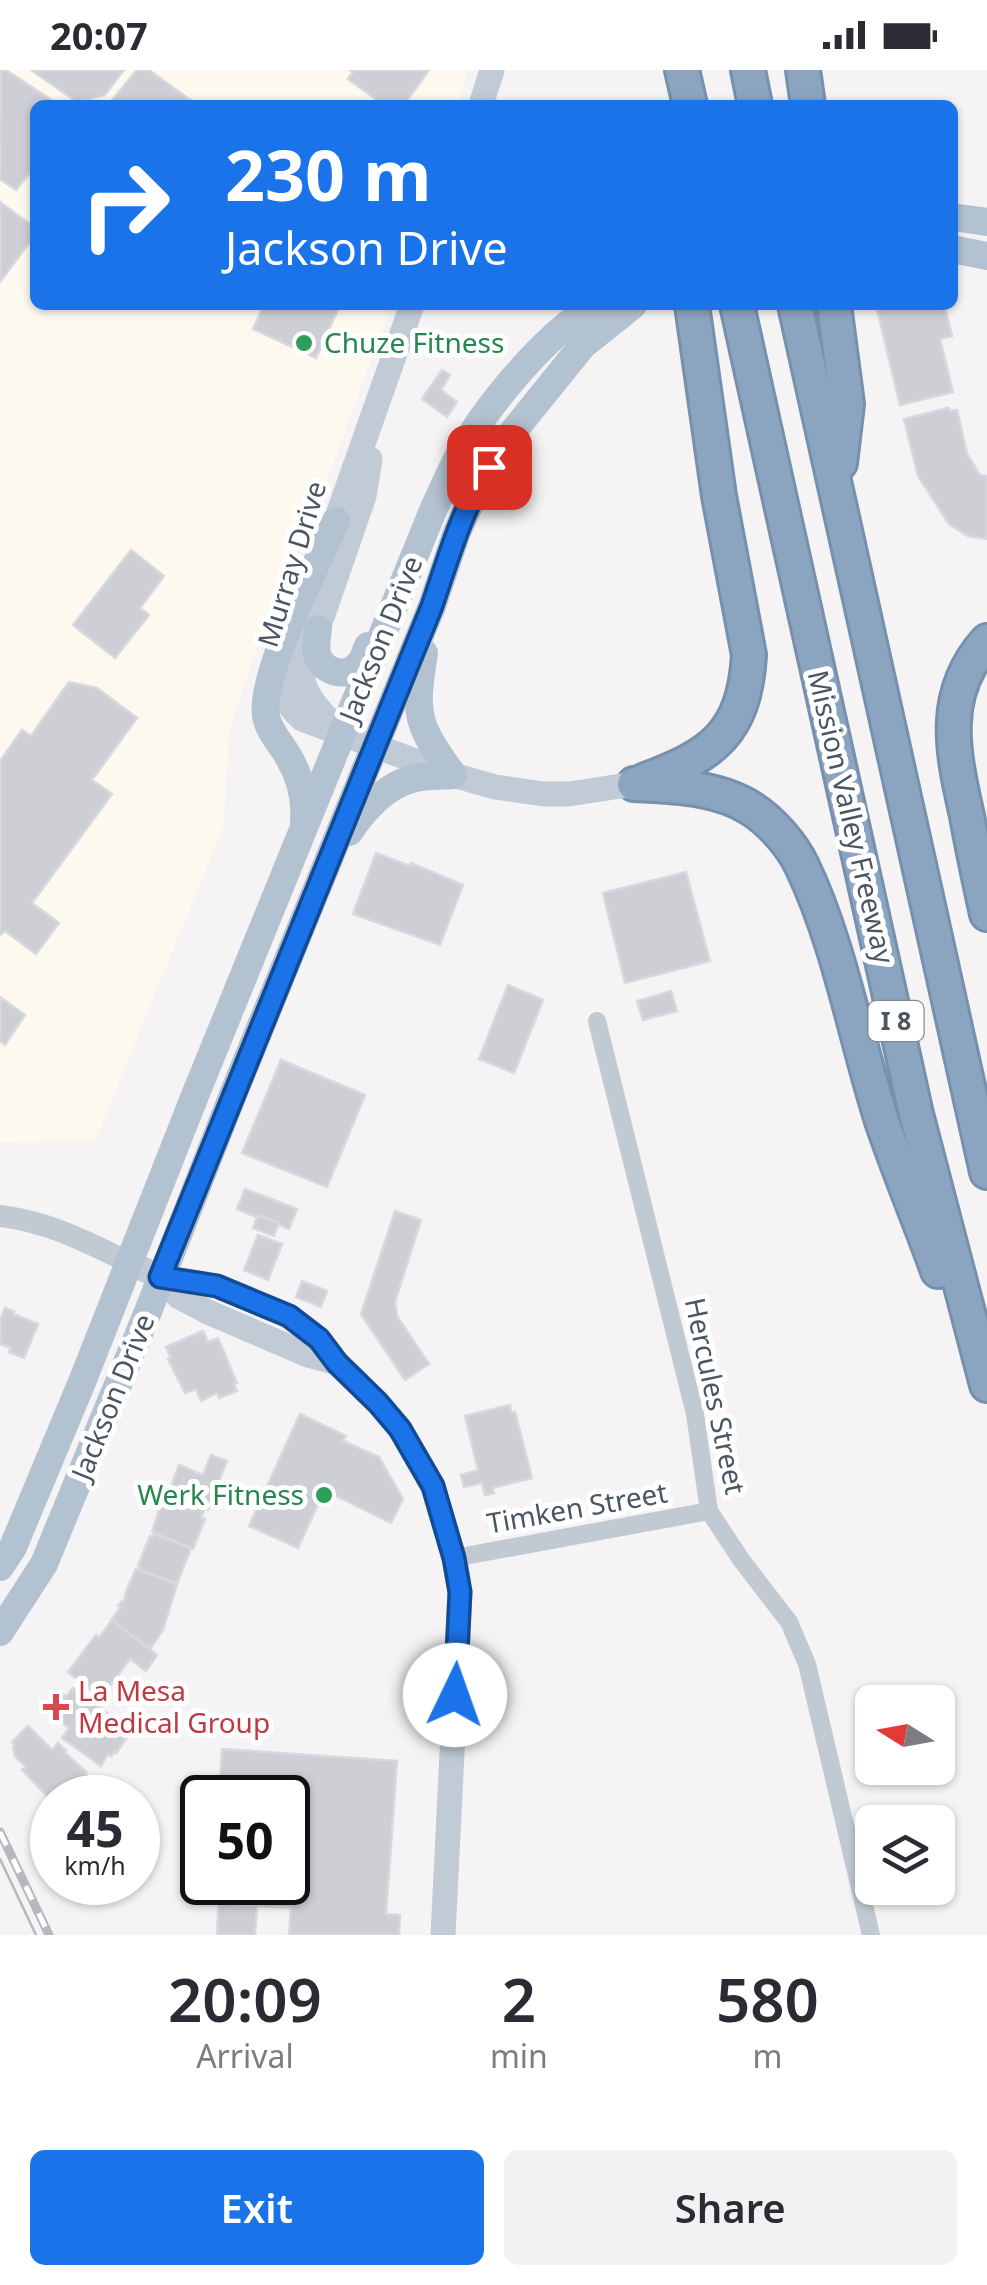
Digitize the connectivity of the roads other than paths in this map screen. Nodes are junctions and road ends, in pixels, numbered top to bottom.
1 (492, 70) edge
2 (748, 70) edge
3 (803, 70) edge
4 (483, 100) edge
5 (754, 100) edge
6 (807, 100) edge
7 (958, 217) edge
8 (987, 222) edge
9 (958, 250) edge
10 (987, 256) edge
11 (410, 310) edge
12 (627, 310) edge
13 (796, 310) edge
14 (835, 310) edge
15 (585, 311) edge
16 (740, 319) edge
17 (694, 321) edge
18 (384, 385) junction
19 (489, 467) junction
20 (838, 492) junction
21 (336, 521) junction
22 (414, 562) junction
23 (432, 606) junction
24 (318, 629) junction
25 (987, 641) edge
26 (342, 734) junction
27 (375, 746) junction
28 (453, 774) junction
29 (634, 784) junction
30 (304, 830) junction
31 (326, 866) junction
32 (272, 910) junction
33 (987, 914) edge
34 (597, 1021) dead end
35 (261, 1027) junction
36 (987, 1172) edge
37 (0, 1216) edge
38 (128, 1262) junction
39 (160, 1277) junction
40 (987, 1385) edge
41 (987, 1401) edge
42 (709, 1511) junction
43 (455, 1562) junction
44 (0, 1566) edge
45 (0, 1632) edge
46 (443, 1935) edge
47 (872, 1935) edge

1 - 4 main road
2 - 5 highway
3 - 6 highway
7 - 8 main road
9 - 10 main road
11 - 18 main road, Murray Drive
12 - 19 main road, Jackson Drive
13 - 20 highway, Mission Valley Freeway / I 8
14 - 20 highway
15 - 19 main road
15 - 22 main road, Jackson Drive
16 - 40 highway, Mission Valley Freeway / I 8
17 - 29 highway
18 - 21 main road, Murray Drive
18 - 24 main road, Murray Drive
19 - 23 main road, Jackson Drive
20 - 36 highway, Mission Valley Freeway / I 8
21 - 26 main road, Murray Drive
21 - 30 main road
22 - 24 main road
22 - 26 main road, Jackson Drive
23 - 27 main road, Jackson Drive
23 - 28 main road
24 - 26 main road, Murray Drive
25 - 33 highway
26 - 27 main road, Murray Drive
26 - 30 main road, Jackson Drive
27 - 28 main road, Murray Drive
27 - 31 main road, Jackson Drive
28 - 29 main road, Murray Drive
28 - 31 main road
29 - 41 highway
30 - 32 main road, Jackson Drive
31 - 35 main road, Jackson Drive
32 - 35 main road
32 - 38 main road, Jackson Drive
34 - 42 street, Hercules Street
35 - 39 main road, Jackson Drive
37 - 38 street
38 - 39 main road
38 - 44 main road, Jackson Drive
39 - 43 main road
39 - 45 main road, Jackson Drive
42 - 43 street, Timken Street
42 - 47 street, Hercules Street
43 - 46 main road

